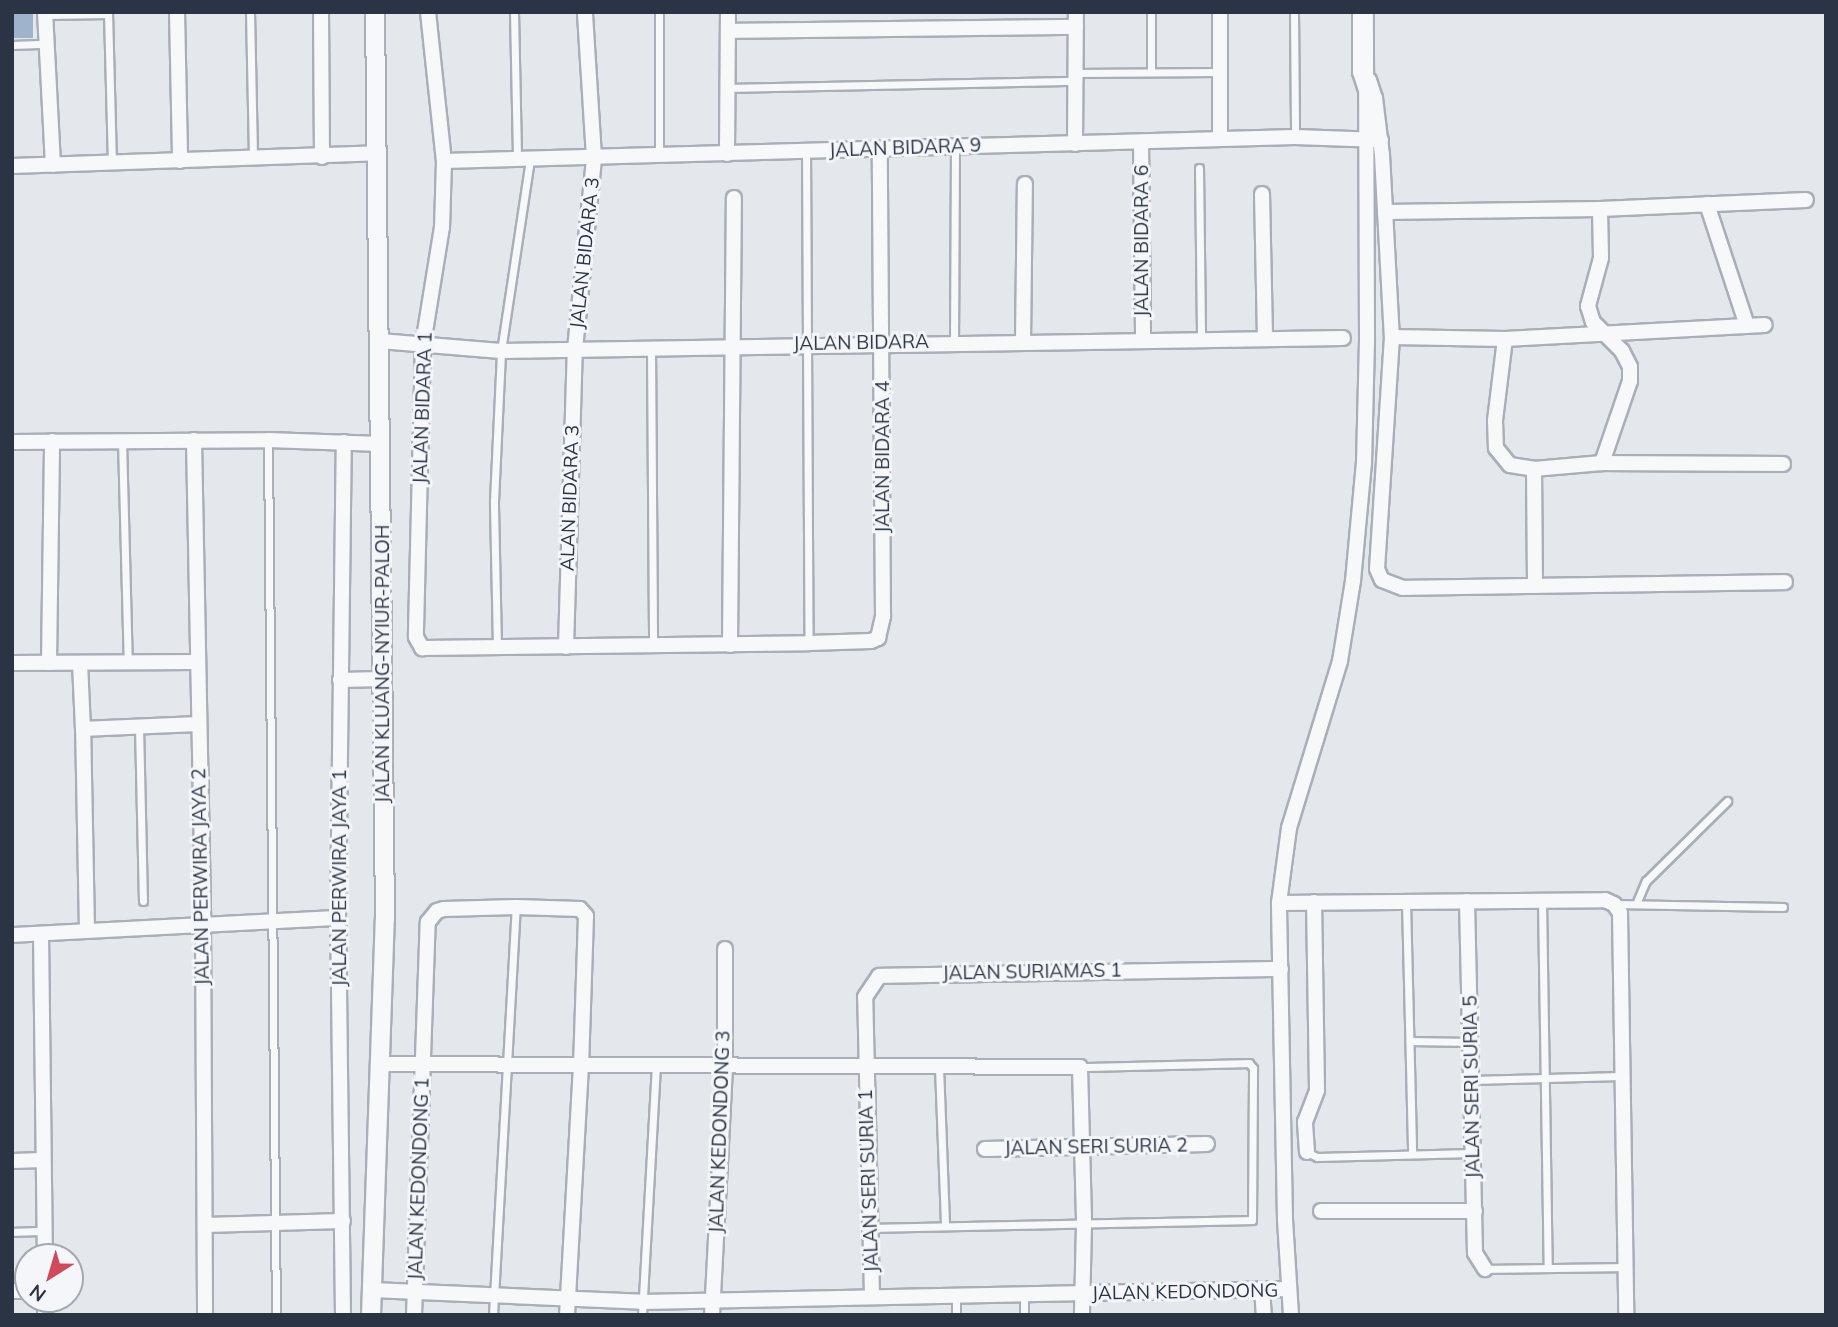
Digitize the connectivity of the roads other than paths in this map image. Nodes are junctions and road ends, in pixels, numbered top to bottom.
1 (177, 12) edge
2 (250, 12) edge
3 (321, 12) edge
4 (375, 12) edge
5 (428, 12) edge
6 (514, 12) edge
7 (585, 12) edge
8 (659, 12) edge
9 (728, 12) edge
10 (1151, 12) edge
11 (1220, 12) edge
12 (1294, 12) edge
13 (1356, 12) edge
14 (1366, 12) edge
15 (108, 13) edge
16 (45, 14) edge
17 (1076, 20) edge
18 (728, 31) junction
19 (47, 44) junction
20 (12, 45) edge
21 (1151, 72) junction
22 (1220, 72) junction
23 (1361, 72) junction
24 (1076, 77) junction
25 (729, 88) junction
26 (1295, 138) junction
27 (1220, 139) junction
28 (1365, 139) junction
29 (1381, 140) junction
30 (1141, 142) junction
31 (1076, 144) junction
32 (955, 147) junction
33 (880, 149) junction
34 (806, 151) junction
35 (377, 153) junction
36 (727, 153) junction
37 (659, 155) junction
38 (322, 157) junction
39 (594, 157) junction
40 (253, 159) junction
41 (523, 159) junction
42 (180, 161) junction
43 (444, 161) junction
44 (112, 162) junction
45 (53, 165) junction
46 (12, 166) edge
47 (1199, 168) dead end
48 (1025, 184) dead end
49 (1262, 194) dead end
50 (734, 198) dead end
51 (1806, 200) dead end
52 (1707, 204) junction
53 (1600, 209) junction
54 (1385, 212) junction
55 (1765, 325) dead end
56 (1747, 326) junction
57 (1604, 333) junction
58 (1392, 337) junction
59 (1343, 338) dead end
60 (1265, 339) junction
61 (1505, 339) junction
62 (1143, 340) junction
63 (1201, 340) junction
64 (380, 341) junction
65 (1023, 341) junction
66 (954, 342) junction
67 (883, 343) junction
68 (423, 344) junction
69 (808, 344) junction
70 (731, 345) junction
71 (652, 347) junction
72 (575, 349) junction
73 (501, 351) junction
74 (122, 439) junction
75 (194, 440) junction
76 (268, 440) junction
77 (52, 441) junction
78 (12, 442) edge
79 (344, 442) junction
80 (382, 444) junction
81 (1602, 463) junction
82 (1783, 464) dead end
83 (1534, 469) junction
84 (1785, 582) dead end
85 (1535, 586) junction
86 (809, 643) junction
87 (730, 645) junction
88 (653, 646) junction
89 (497, 648) junction
90 (566, 648) junction
91 (197, 662) junction
92 (12, 663) edge
93 (49, 663) junction
94 (80, 663) junction
95 (128, 663) junction
96 (382, 679) junction
97 (340, 680) junction
98 (197, 724) junction
99 (139, 725) junction
100 (83, 729) junction
101 (1727, 801) dead end
102 (1542, 900) junction
103 (143, 901) dead end
104 (1406, 901) junction
105 (1467, 901) junction
106 (1314, 902) junction
107 (1279, 903) junction
108 (1614, 904) junction
109 (1636, 904) junction
110 (516, 907) junction
111 (1783, 907) dead end
112 (338, 918) junction
113 (274, 921) junction
114 (203, 925) junction
115 (87, 931) junction
116 (41, 934) junction
117 (12, 935) edge
118 (725, 948) dead end
119 (1280, 969) junction
120 (1410, 1041) junction
121 (1471, 1042) junction
122 (378, 1064) junction
123 (424, 1064) junction
124 (509, 1065) junction
125 (581, 1065) junction
126 (656, 1065) junction
127 (725, 1065) junction
128 (865, 1066) junction
129 (939, 1067) junction
130 (1080, 1067) junction
131 (1621, 1076) junction
132 (1545, 1078) junction
133 (1472, 1080) junction
134 (1207, 1144) dead end
135 (1083, 1147) junction
136 (985, 1149) dead end
137 (1307, 1152) joint
138 (1473, 1153) junction
139 (1412, 1154) junction
140 (43, 1160) junction
141 (12, 1161) edge
142 (1321, 1211) dead end
143 (1475, 1211) junction
144 (343, 1221) junction
145 (277, 1222) junction
146 (1084, 1224) junction
147 (205, 1225) junction
148 (945, 1225) junction
149 (871, 1228) junction
150 (45, 1231) junction
151 (12, 1232) edge
152 (45, 1243) edge
153 (1625, 1267) junction
154 (1548, 1268) junction
155 (1485, 1269) joint
156 (1262, 1289) junction
157 (1289, 1289) junction
158 (372, 1290) junction
159 (415, 1293) junction
160 (1082, 1294) junction
161 (872, 1296) junction
162 (956, 1296) junction
163 (1024, 1296) junction
164 (494, 1297) junction
165 (713, 1299) junction
166 (568, 1308) edge
167 (642, 1308) edge
168 (205, 1315) edge
169 (276, 1315) edge
170 (342, 1315) edge
171 (372, 1315) edge
172 (414, 1315) edge
173 (493, 1315) edge
174 (712, 1315) edge
175 (956, 1315) edge
176 (1024, 1315) edge
177 (1082, 1315) edge
178 (1264, 1315) edge
179 (1291, 1315) edge
180 (1626, 1315) edge

1 - 42 street
2 - 40 lane
3 - 38 street
4 - 35 street, JALAN KLUANG-NYIUR-PALOH
5 - 43 street, JALAN BIDARA 1
6 - 41 lane
7 - 39 street, JALAN BIDARA 3
8 - 37 lane
9 - 18 street
10 - 21 lane
11 - 22 street
12 - 26 lane
13 - 23 lane
14 - 23 street
15 - 16 lane
15 - 44 lane
16 - 19 street
17 - 18 street
17 - 24 street
18 - 25 street
19 - 20 lane
19 - 45 street
21 - 22 lane
21 - 24 lane
22 - 27 street
23 - 28 street
23 - 29 street
24 - 25 lane
24 - 31 street
25 - 36 street
26 - 27 street, JALAN BIDARA 9
26 - 28 street, JALAN BIDARA 9
27 - 30 street, JALAN BIDARA 9
28 - 29 street, JALAN BIDARA 9
28 - 107 street
29 - 54 street
30 - 31 street, JALAN BIDARA 9
30 - 62 street, JALAN BIDARA 6
31 - 32 street, JALAN BIDARA 9
32 - 33 street, JALAN BIDARA 9
32 - 66 lane
33 - 34 street, JALAN BIDARA 9
33 - 67 street, JALAN BIDARA 4
34 - 36 street, JALAN BIDARA 9
34 - 69 lane
35 - 38 street
35 - 64 street, JALAN KLUANG-NYIUR-PALOH
36 - 37 street, JALAN BIDARA 9
37 - 39 street, JALAN BIDARA 9
38 - 40 street
39 - 41 street, JALAN BIDARA 9
39 - 72 street, JALAN BIDARA 3
40 - 42 street
41 - 43 street, JALAN BIDARA 9
41 - 73 lane
42 - 44 street
43 - 68 street, JALAN BIDARA 1
44 - 45 street
45 - 46 street
47 - 63 lane
48 - 65 street
49 - 60 street
50 - 70 street
51 - 52 street
52 - 53 street
52 - 56 street
53 - 54 street
53 - 57 street
54 - 58 street
55 - 56 street
56 - 57 street
57 - 61 street
57 - 81 street
58 - 61 street
58 - 85 street
59 - 60 street, JALAN BIDARA
60 - 63 street, JALAN BIDARA
61 - 83 street
62 - 63 street, JALAN BIDARA
62 - 65 street, JALAN BIDARA
64 - 68 street, JALAN BIDARA
64 - 80 street, JALAN KLUANG-NYIUR-PALOH
65 - 66 street, JALAN BIDARA
66 - 67 street, JALAN BIDARA
67 - 69 street, JALAN BIDARA
67 - 86 street, JALAN BIDARA 4
68 - 73 street, JALAN BIDARA
68 - 89 street, JALAN BIDARA 1
69 - 70 street, JALAN BIDARA
69 - 86 lane
70 - 71 street, JALAN BIDARA
70 - 87 street
71 - 72 street, JALAN BIDARA
71 - 88 lane
72 - 73 street, JALAN BIDARA
72 - 90 street, ALAN BIDARA 3
73 - 89 lane
74 - 75 street
74 - 77 street
74 - 95 lane
75 - 76 street
75 - 91 street, JALAN PERWIRA JAYA 2
76 - 79 street
76 - 113 lane
77 - 78 street
77 - 93 street
79 - 80 street
79 - 97 street, JALAN PERWIRA JAYA 1
80 - 96 street, JALAN KLUANG-NYIUR-PALOH
81 - 82 street
81 - 83 street
83 - 85 street
84 - 85 street
86 - 87 street
87 - 88 street
88 - 90 street
89 - 90 street
91 - 95 street
91 - 98 street, JALAN PERWIRA JAYA 2
92 - 93 street
93 - 94 street
94 - 95 street
94 - 100 street
96 - 97 street
96 - 122 street, JALAN KLUANG-NYIUR-PALOH
97 - 112 street, JALAN PERWIRA JAYA 1
98 - 99 street
98 - 114 street, JALAN PERWIRA JAYA 2
99 - 100 street
99 - 103 lane
100 - 115 street
101 - 109 lane
102 - 105 street
102 - 108 street
102 - 132 lane
104 - 105 street
104 - 106 street
104 - 120 lane
105 - 121 street, JALAN SERI SURIA 5
106 - 107 street
106 - 137 street
107 - 119 street
108 - 109 lane
108 - 131 street
109 - 111 lane
110 - 123 street, JALAN KEDONDONG 1
110 - 124 lane
110 - 125 street
112 - 113 street
112 - 144 street, JALAN PERWIRA JAYA 1
113 - 114 street
113 - 145 lane
114 - 115 street
114 - 147 street, JALAN PERWIRA JAYA 2
115 - 116 street
116 - 117 street
116 - 140 street
118 - 127 street, JALAN KEDONDONG 3
119 - 128 street, JALAN SURIAMAS 1
119 - 157 street
120 - 121 lane
120 - 139 lane
121 - 133 street, JALAN SERI SURIA 5
122 - 123 street
122 - 158 street, JALAN KLUANG-NYIUR-PALOH
123 - 124 street
123 - 159 street, JALAN KEDONDONG 1
124 - 125 street
124 - 164 lane
125 - 126 street
125 - 166 street
126 - 127 street
126 - 167 lane
127 - 128 street
127 - 165 street, JALAN KEDONDONG 3
128 - 129 street
128 - 149 street, JALAN SERI SURIA 1
129 - 130 street
129 - 148 lane
130 - 135 street
130 - 146 lane
131 - 132 lane
131 - 153 street
132 - 133 lane
132 - 154 lane
133 - 138 street, JALAN SERI SURIA 5
134 - 135 street, JALAN SERI SURIA 2
135 - 136 street, JALAN SERI SURIA 2
135 - 146 street
137 - 139 lane
138 - 139 lane
138 - 143 street, JALAN SERI SURIA 5
140 - 141 street
140 - 150 street
142 - 143 street
143 - 155 street, JALAN SERI SURIA 5
144 - 145 street
144 - 170 street, JALAN PERWIRA JAYA 1
145 - 147 street
145 - 169 lane
146 - 148 lane
146 - 160 street
147 - 168 street, JALAN PERWIRA JAYA 2
148 - 149 lane
149 - 161 street, JALAN SERI SURIA 1
150 - 151 lane
150 - 152 street
153 - 154 lane
153 - 180 street
154 - 155 lane
156 - 157 street, JALAN KEDONDONG
156 - 160 street, JALAN KEDONDONG
156 - 178 street
157 - 179 street
158 - 159 street, JALAN KEDONDONG
158 - 171 street, JALAN KLUANG-NYIUR-PALOH
159 - 164 street, JALAN KEDONDONG
159 - 172 street
160 - 163 street, JALAN KEDONDONG
160 - 177 street
161 - 162 street, JALAN KEDONDONG
161 - 165 street, JALAN KEDONDONG
162 - 163 street, JALAN KEDONDONG
162 - 175 lane
163 - 176 lane
164 - 166 street, JALAN KEDONDONG
164 - 173 lane
165 - 167 street, JALAN KEDONDONG
165 - 174 street, JALAN KEDONDONG 3
166 - 167 street, JALAN KEDONDONG

